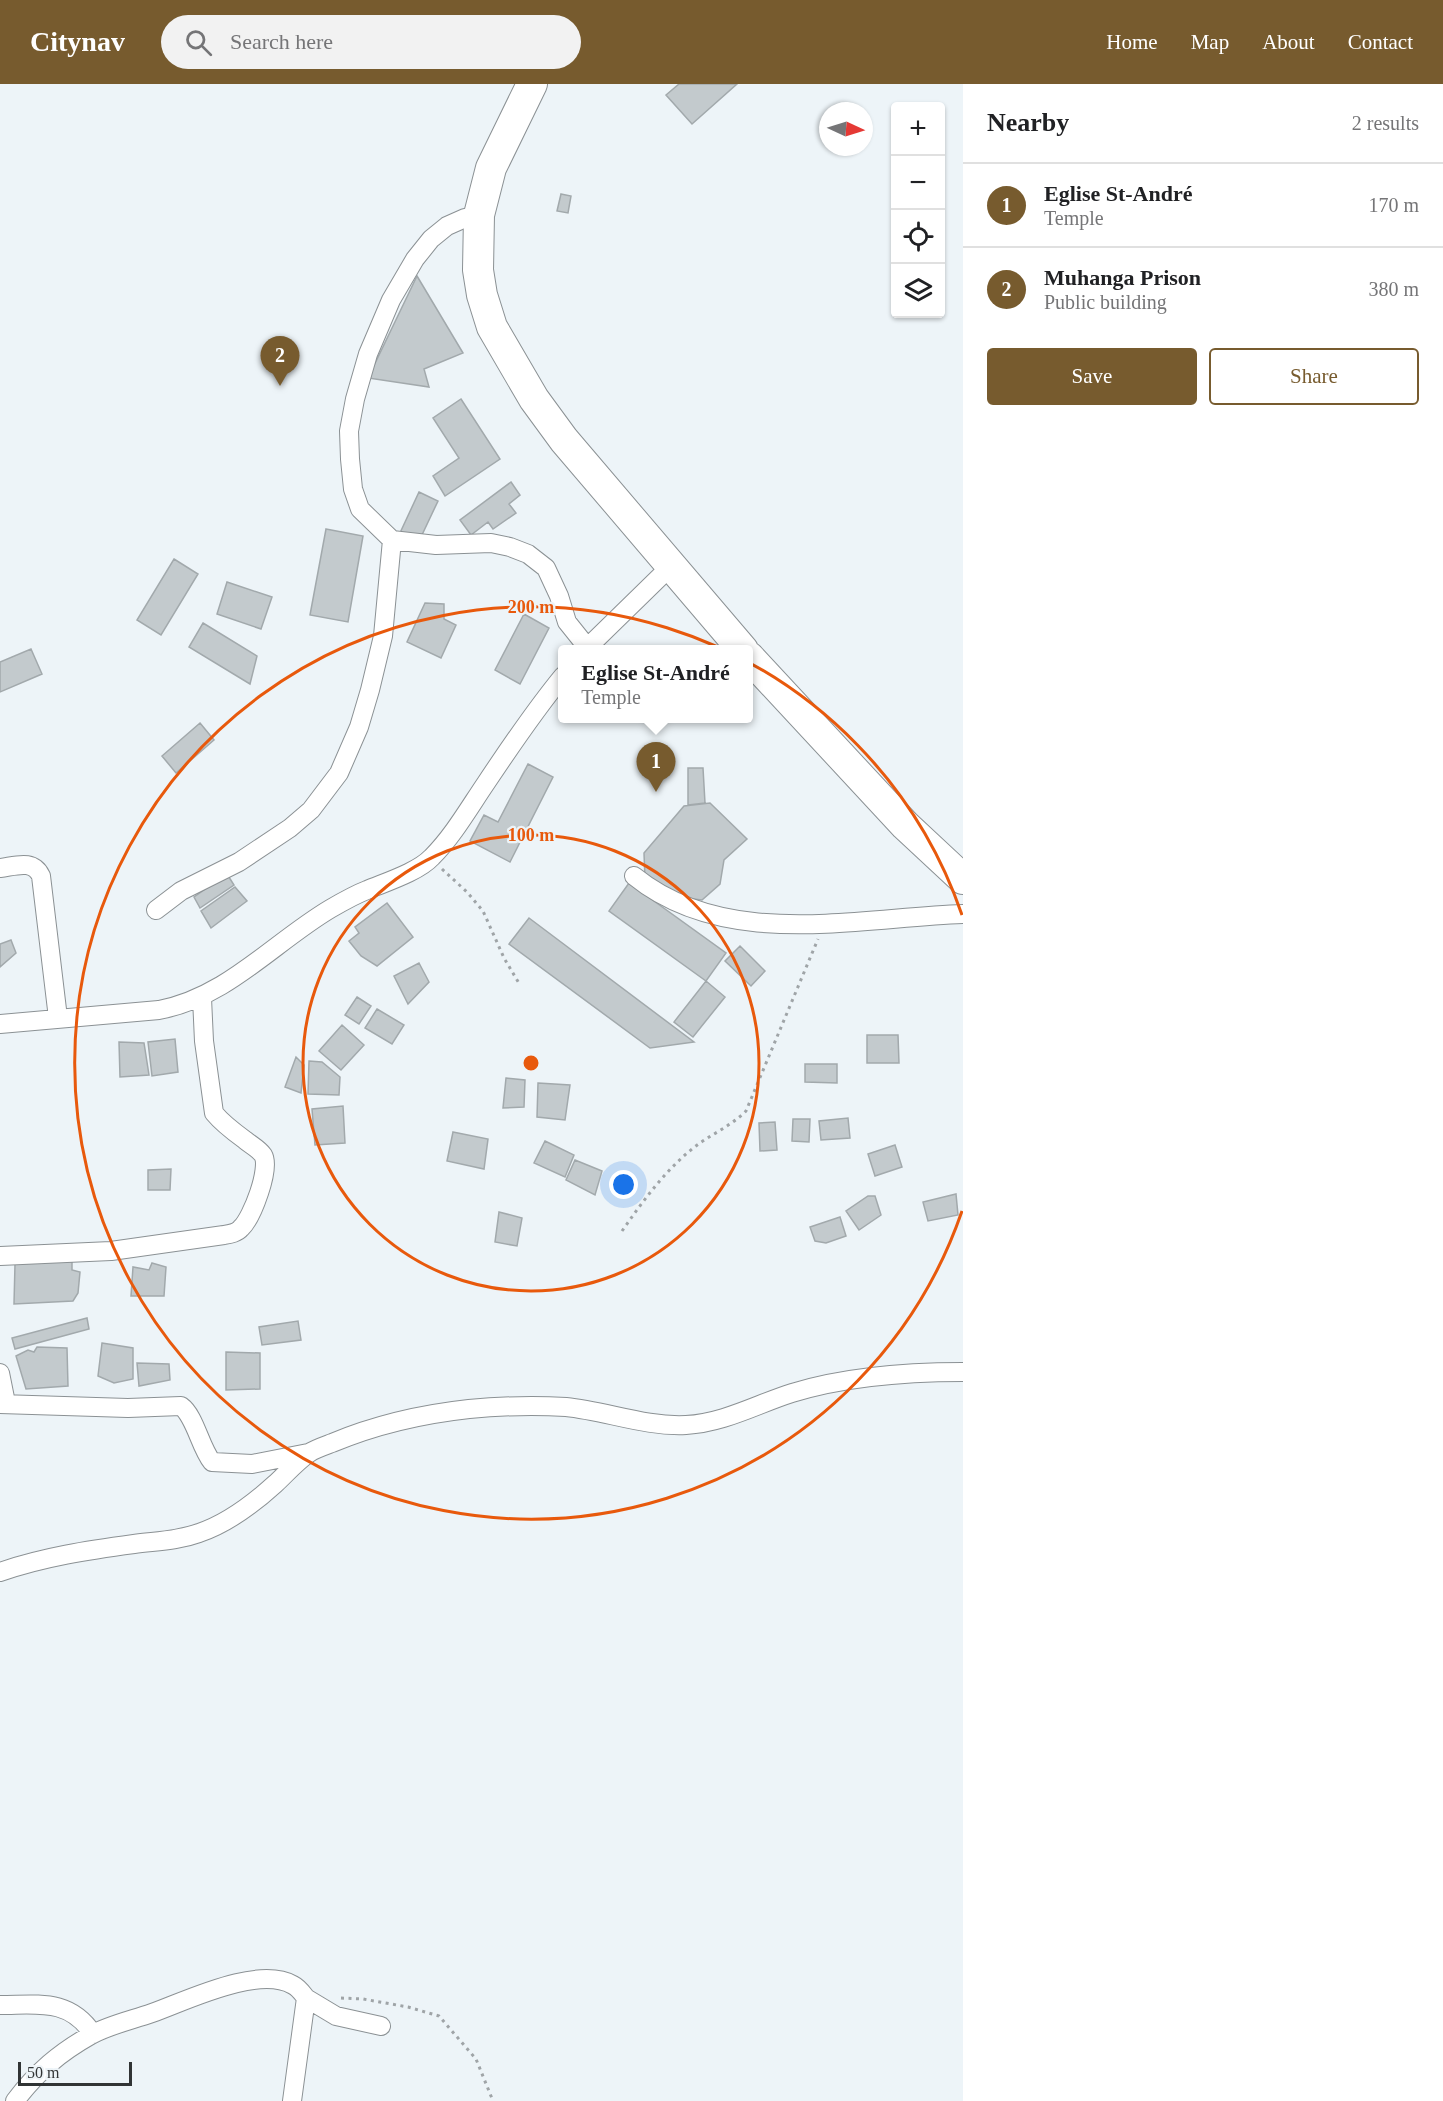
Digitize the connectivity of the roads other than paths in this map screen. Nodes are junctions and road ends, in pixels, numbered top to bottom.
1 (532, 84) edge
2 (479, 214) junction
3 (392, 540) junction
4 (670, 567) junction
5 (583, 645) edge
6 (589, 645) edge
7 (739, 645) edge
8 (753, 661) edge
9 (558, 682) edge
10 (0, 868) edge
11 (634, 876) dead end
12 (963, 879) edge
13 (156, 910) dead end
14 (963, 914) edge
15 (202, 998) junction
16 (58, 1018) junction
17 (0, 1024) edge
18 (0, 1257) edge
19 (963, 1371) edge
20 (0, 1373) edge
21 (3, 1403) edge
22 (310, 1452) junction
23 (0, 1572) edge
24 (306, 1998) junction
25 (0, 2005) edge
26 (381, 2026) dead end
27 (93, 2034) junction
28 (15, 2101) edge
29 (292, 2101) edge

1 - 2 highway
2 - 3 street
2 - 4 highway
3 - 5 street
3 - 13 street
4 - 6 street
4 - 7 highway
8 - 12 highway
9 - 15 street
10 - 16 street
11 - 14 street
15 - 16 street
15 - 18 street
16 - 17 street
19 - 22 street
20 - 21 street
21 - 22 street
22 - 23 street
24 - 26 street
24 - 27 street
24 - 29 street
25 - 27 street
27 - 28 street

